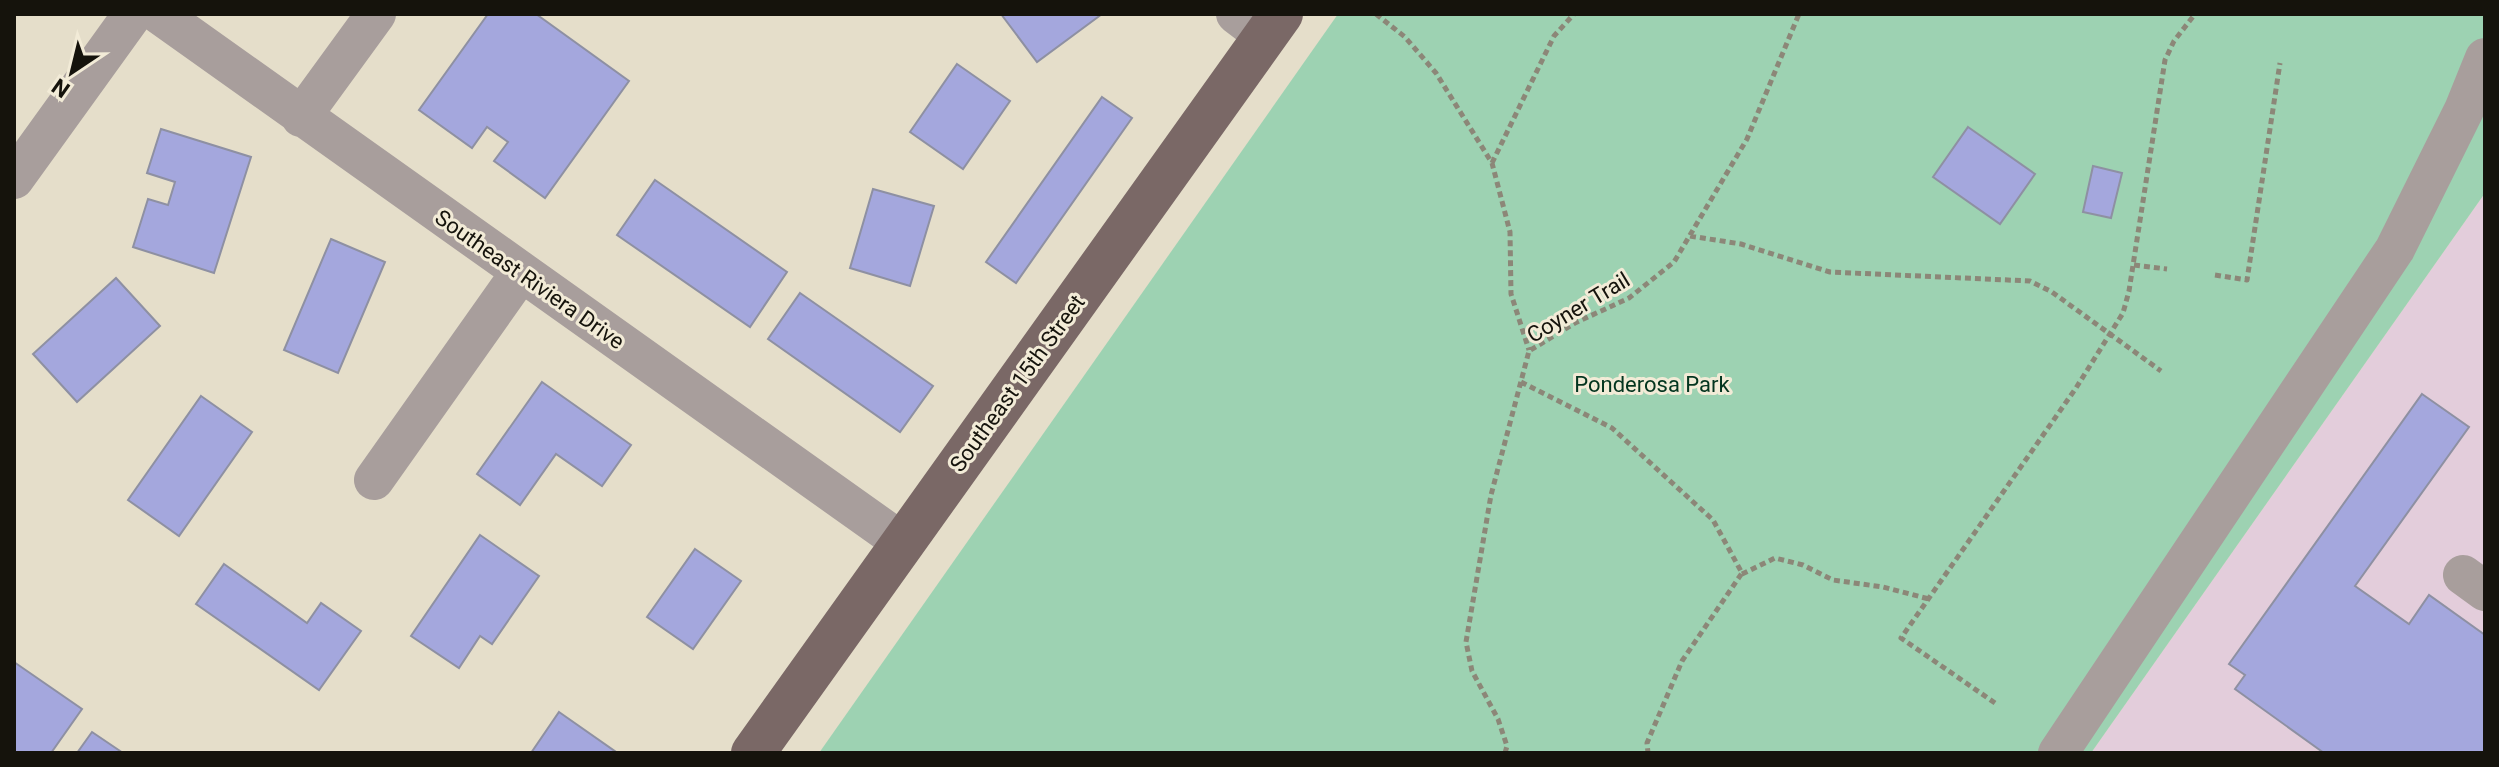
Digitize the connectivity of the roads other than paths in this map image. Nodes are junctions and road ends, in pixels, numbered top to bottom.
1 (133, 14) edge
2 (159, 14) edge
3 (376, 14) edge
4 (1261, 21) edge
5 (2485, 58) edge
6 (301, 117) junction
7 (14, 179) edge
8 (521, 272) junction
9 (374, 480) dead end
10 (903, 543) junction
11 (753, 753) edge
12 (2058, 753) edge

1 - 7 street
2 - 6 street, Southeast Riviera Drive
3 - 6 street
4 - 10 main road, Southeast 15th Street
5 - 12 street
6 - 8 street, Southeast Riviera Drive
8 - 9 street
8 - 10 street, Southeast Riviera Drive
10 - 11 main road, Southeast 15th Street

